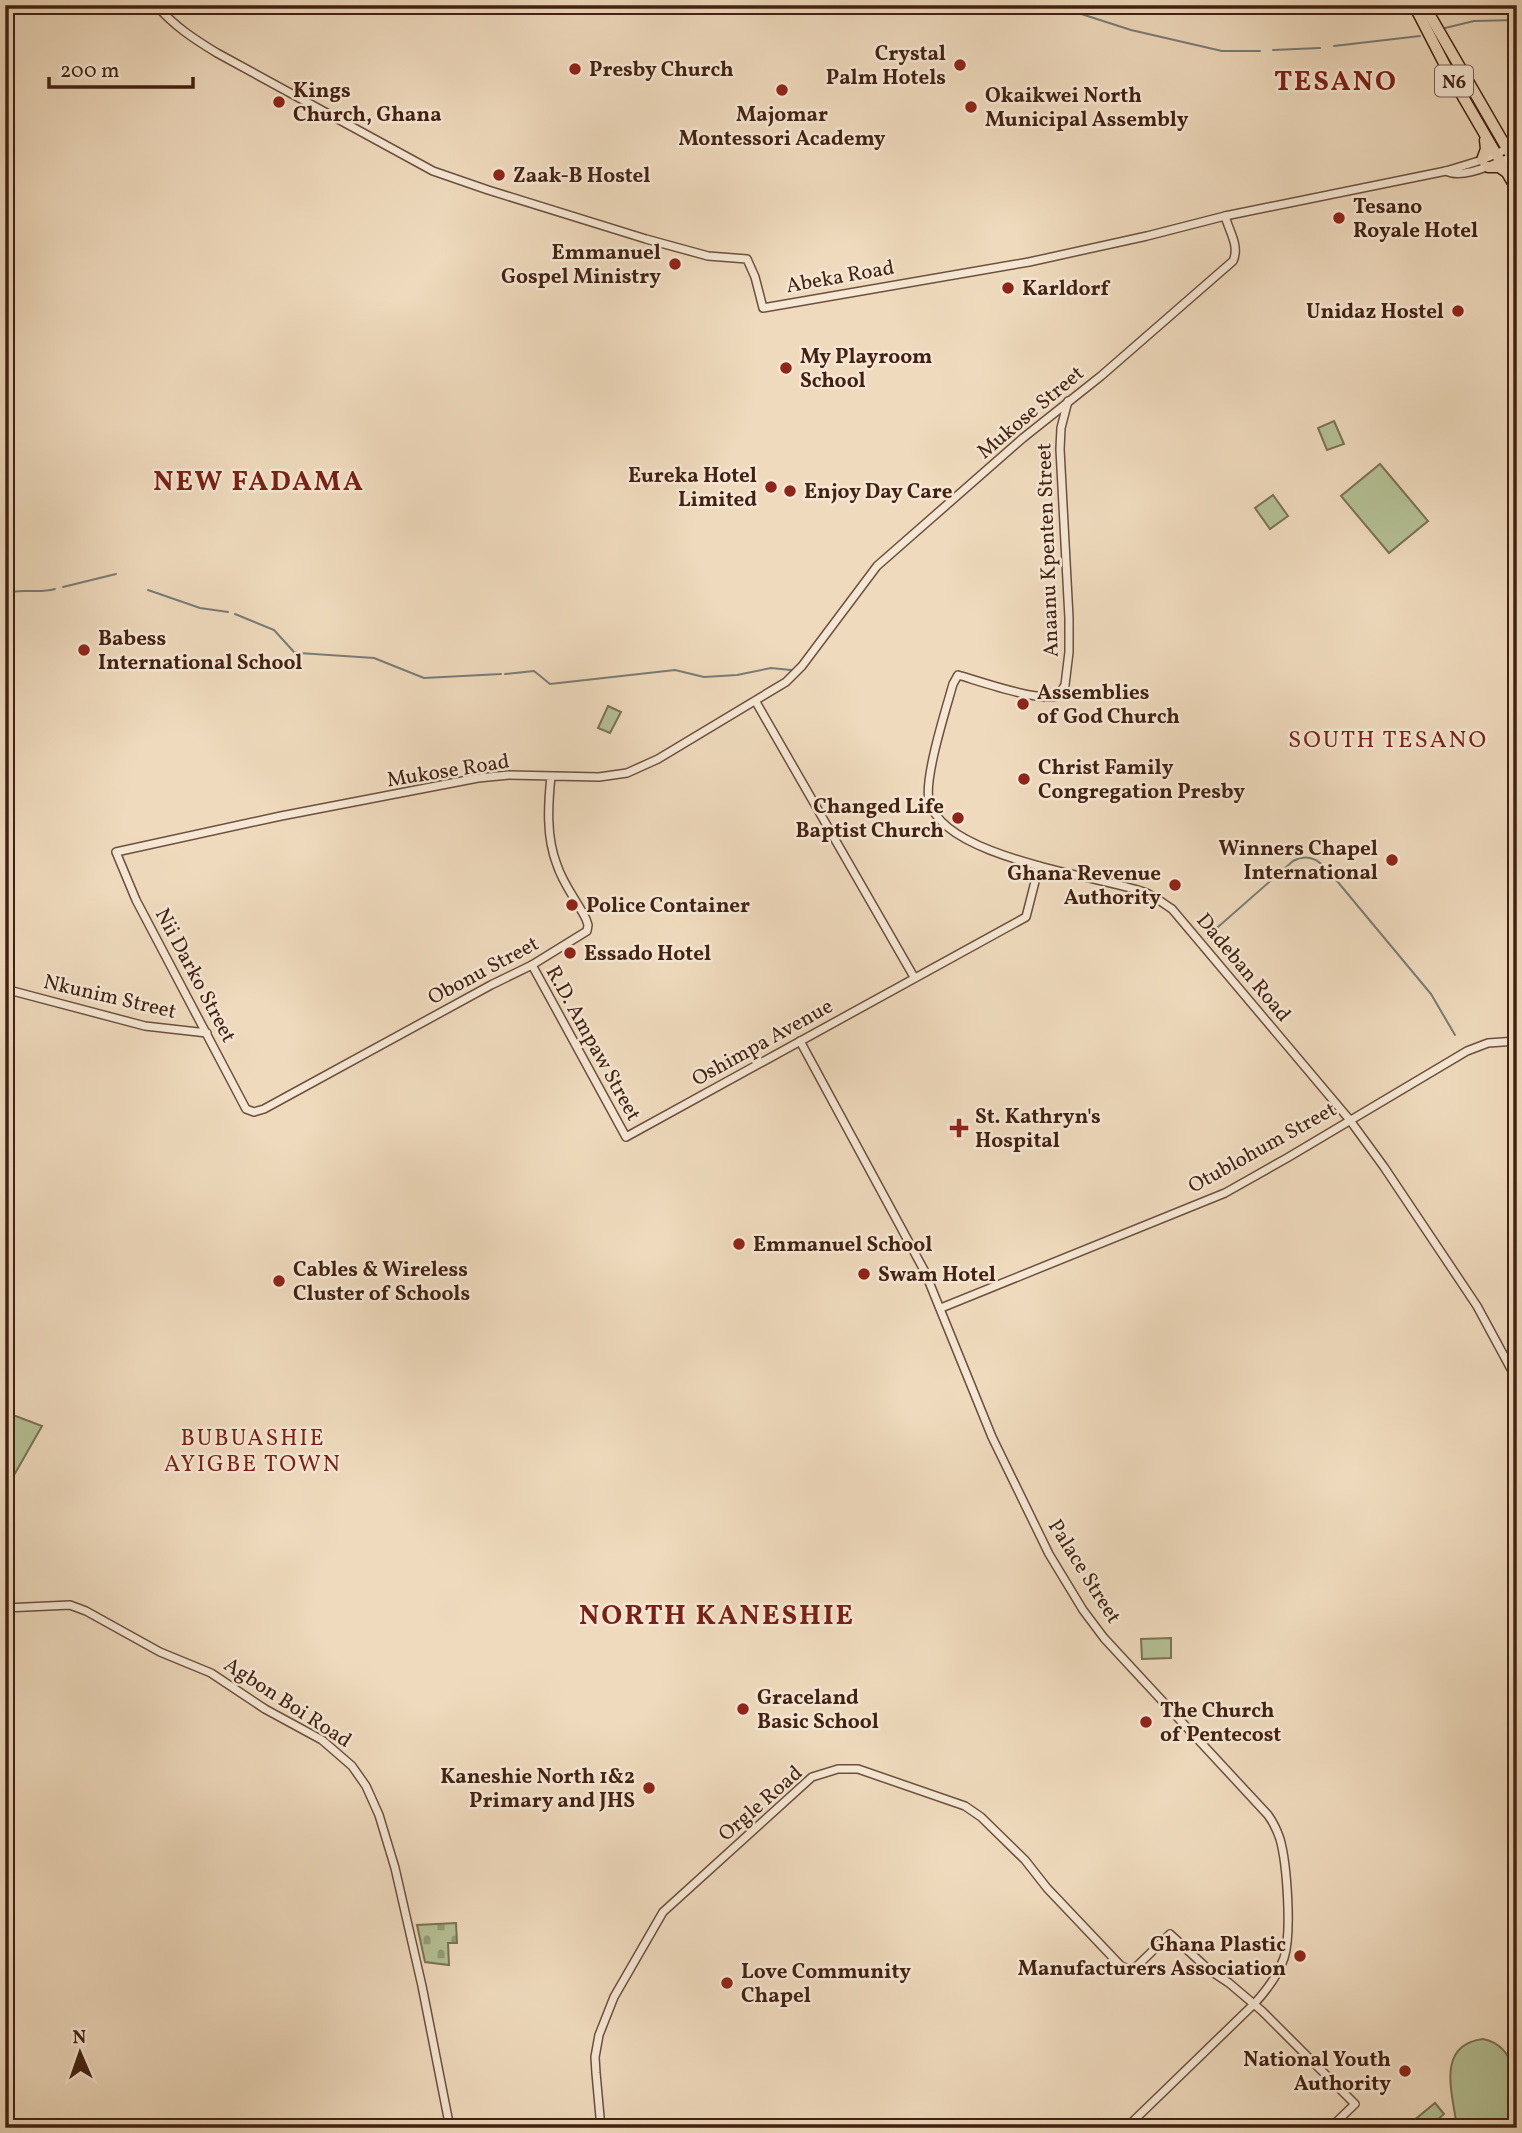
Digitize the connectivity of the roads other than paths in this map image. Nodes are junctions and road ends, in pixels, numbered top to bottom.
1 (156, 5) edge
2 (1414, 5) edge
3 (1424, 5) edge
4 (1485, 136) junction
5 (1512, 157) edge
6 (1485, 163) junction
7 (1500, 163) junction
8 (1517, 190) edge
9 (1225, 216) junction
10 (1069, 400) junction
11 (827, 633) joint
12 (958, 675) joint
13 (756, 702) junction
14 (551, 776) junction
15 (116, 852) joint
16 (1039, 866) junction
17 (532, 965) junction
18 (914, 977) junction
19 (5, 989) edge
20 (207, 1033) junction
21 (800, 1041) junction
22 (1517, 1041) edge
23 (250, 1111) joint
24 (1349, 1119) junction
25 (626, 1137) joint
26 (940, 1308) junction
27 (1517, 1380) edge
28 (5, 1608) edge
29 (1254, 2004) junction
30 (1332, 2127) edge
31 (450, 2128) edge
32 (601, 2128) edge
33 (1126, 2128) edge

1 - 9 street, Abeka Road
2 - 4 highway, N6
3 - 5 highway, N6
4 - 6 highway
4 - 7 highway, N6
5 - 7 street, Abeka Road
6 - 7 street, Abeka Road
6 - 7 highway
6 - 9 street, Abeka Road
7 - 8 highway, N6
9 - 10 street, Mukose Street
10 - 11 street, Mukose Street
10 - 12 street, Anaanu Kpenten Street
11 - 13 street, Mukose Road
12 - 16 street, Dadeban Road
13 - 14 street, Mukose Road
13 - 18 street
14 - 15 street, Mukose Road
14 - 17 street, Obonu Street
15 - 20 street, Nii Darko Street
16 - 18 street, Oshimpa Avenue
16 - 24 street, Dadeban Road
17 - 23 street, Obonu Street
17 - 25 street, R.D. Ampaw Street
18 - 21 street, Oshimpa Avenue
19 - 20 street, Nkunim Street
20 - 23 street, Nii Darko Street
21 - 25 street, Oshimpa Avenue
21 - 26 street, Palace Street
22 - 24 street, Otublohum Street
24 - 26 street, Otublohum Street
24 - 27 street, Dadeban Road
26 - 29 street, Palace Street
28 - 31 street, Agbon Boi Road
29 - 30 street
29 - 32 street, Orgle Road
29 - 33 street, Palace Street

